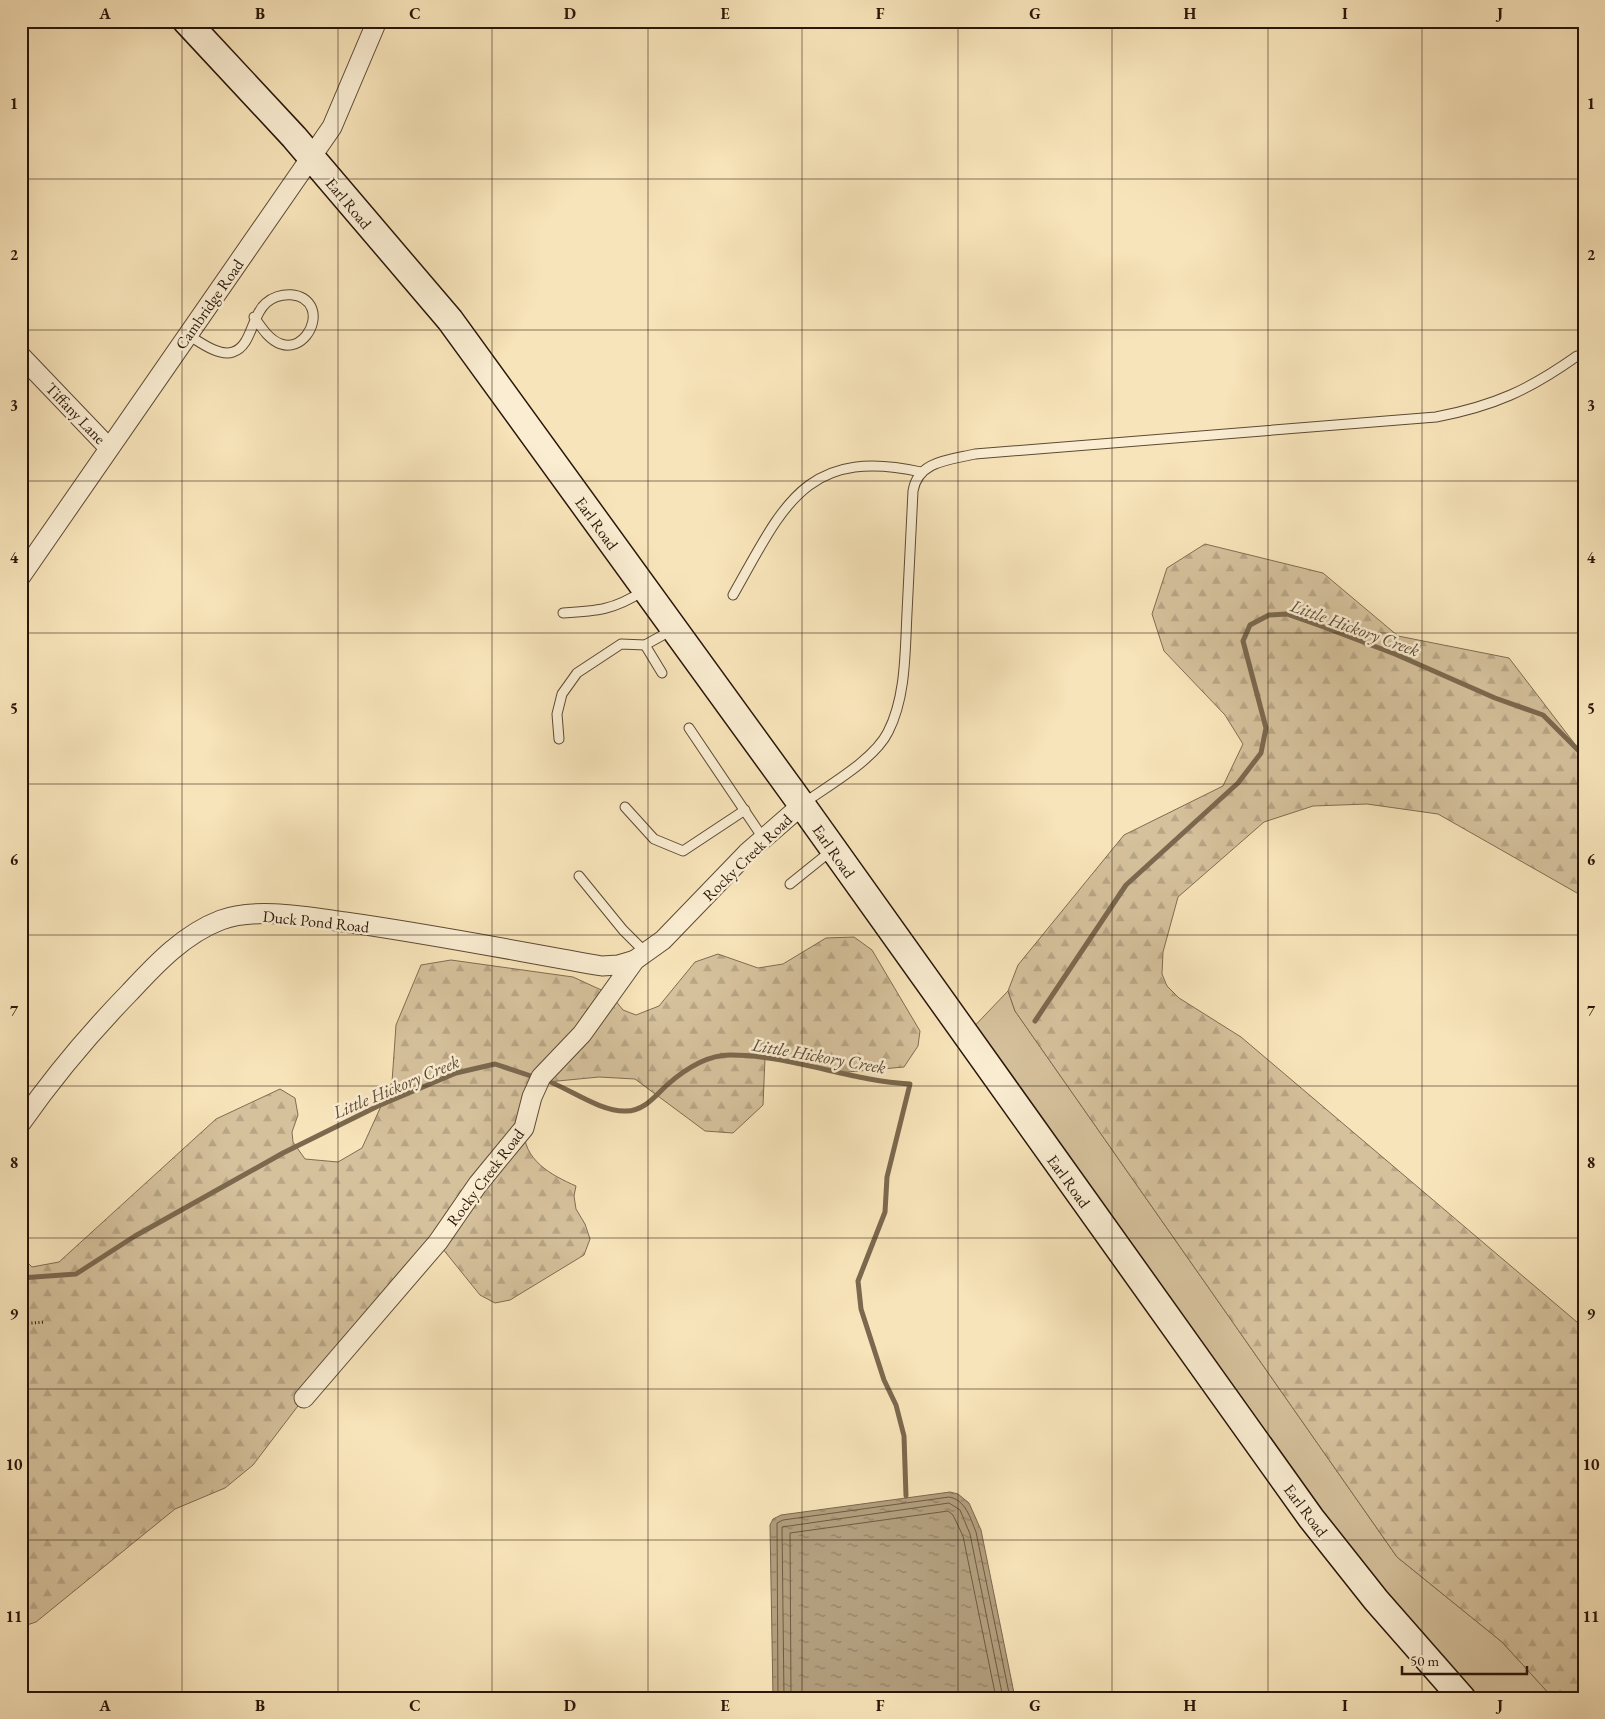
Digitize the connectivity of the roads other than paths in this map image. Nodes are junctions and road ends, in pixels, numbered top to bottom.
1 (186, 21) edge
2 (377, 21) edge
3 (311, 158) junction
4 (254, 317) junction
5 (188, 334) junction
6 (21, 356) edge
7 (1576, 356) dead end
8 (109, 448) junction
9 (921, 472) junction
10 (21, 576) edge
11 (646, 590) junction
12 (733, 595) dead end
13 (563, 613) dead end
14 (674, 629) junction
15 (645, 645) junction
16 (662, 673) dead end
17 (689, 728) dead end
18 (559, 739) dead end
19 (802, 804) junction
20 (625, 807) dead end
21 (745, 810) junction
22 (764, 838) junction
23 (833, 849) junction
24 (579, 876) dead end
25 (790, 884) dead end
26 (641, 956) junction
27 (21, 1123) edge
28 (304, 1398) dead end
29 (1462, 1698) edge

1 - 3 main road, Earl Road
2 - 3 street, Cambridge Road
3 - 5 street, Cambridge Road
3 - 11 main road, Earl Road
4 - 4 lane
4 - 5 lane
5 - 8 street, Cambridge Road
6 - 8 street, Tiffany Lane
7 - 9 lane
8 - 10 street, Cambridge Road
9 - 12 lane
9 - 19 lane
11 - 13 lane
11 - 14 main road, Earl Road
14 - 15 lane
14 - 19 main road, Earl Road
15 - 16 lane
15 - 18 lane
17 - 21 lane
19 - 22 street, Rocky Creek Road
19 - 23 main road, Earl Road
20 - 21 lane
21 - 22 lane
22 - 26 street, Rocky Creek Road
23 - 25 lane
23 - 29 main road, Earl Road
24 - 26 lane
26 - 27 street, Duck Pond Road
26 - 28 street, Rocky Creek Road

